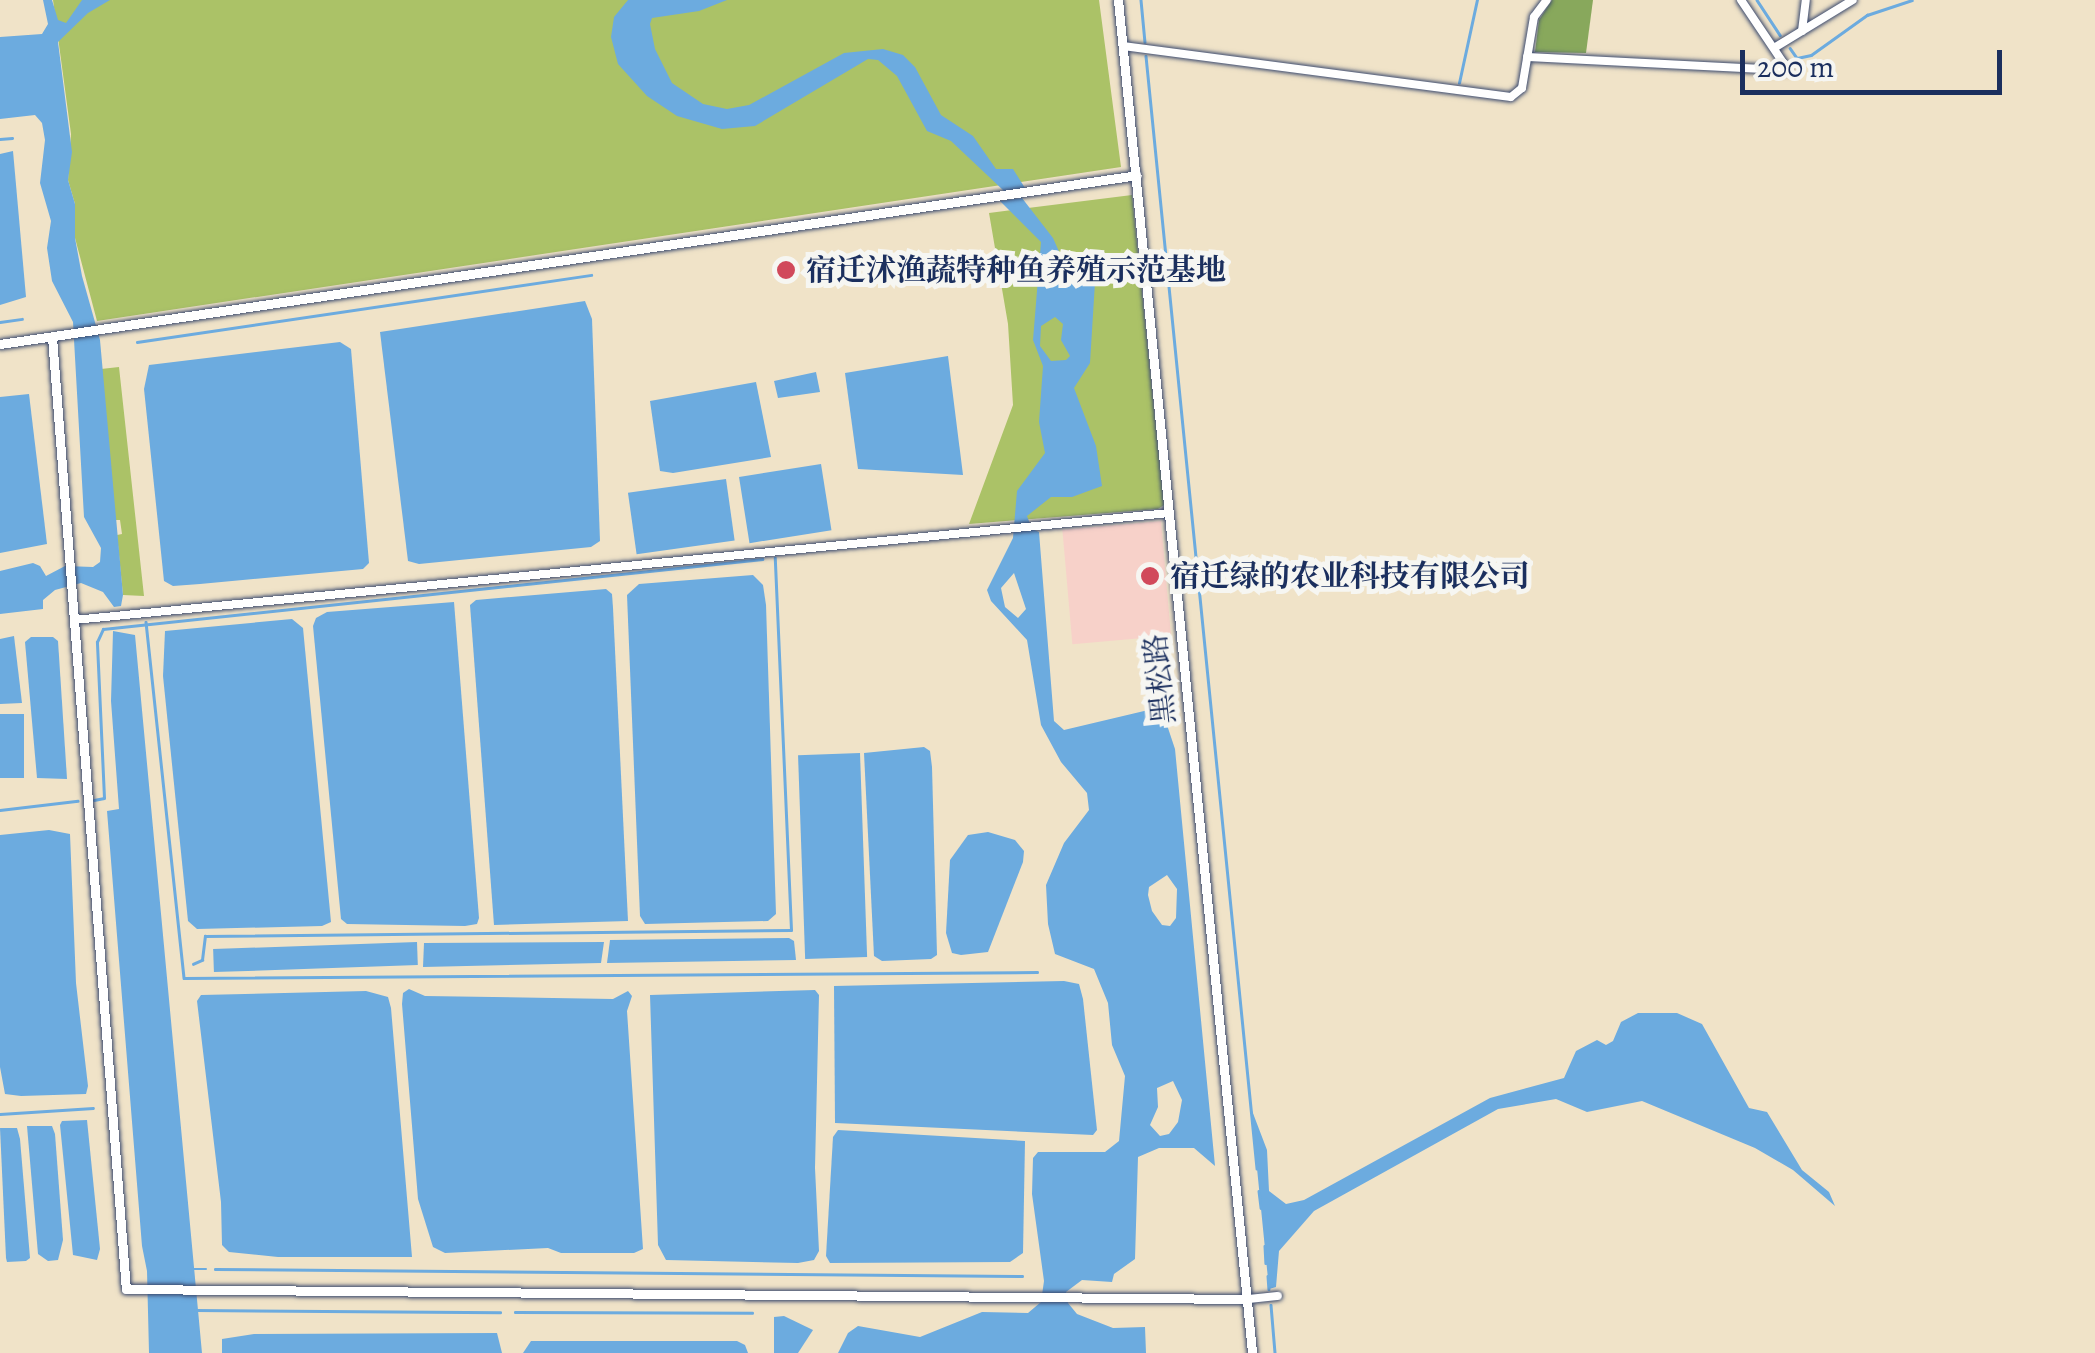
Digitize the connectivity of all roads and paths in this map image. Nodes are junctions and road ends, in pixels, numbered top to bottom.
1 (1118, 0) edge
2 (1547, 0) edge
3 (1741, 0) edge
4 (1806, 0) edge
5 (1853, 0) edge
6 (1802, 31) junction
7 (1123, 46) junction
8 (1774, 48) junction
9 (1527, 57) junction
10 (1137, 175) junction
11 (52, 337) junction
12 (0, 344) edge
13 (1169, 513) junction
14 (74, 620) junction
15 (1278, 1296) dead end
16 (1253, 1298) junction
17 (1252, 1353) edge

1 - 7 street, 黑松路
2 - 9 street
3 - 8 street
4 - 6 street
5 - 6 street
6 - 8 street
7 - 9 street
7 - 10 street, 黑松路
8 - 9 street
10 - 11 street
10 - 13 street, 黑松路
11 - 12 street
11 - 14 street
13 - 14 street
13 - 16 street, 黑松路
14 - 16 street
15 - 16 street
16 - 17 street, 黑松路

